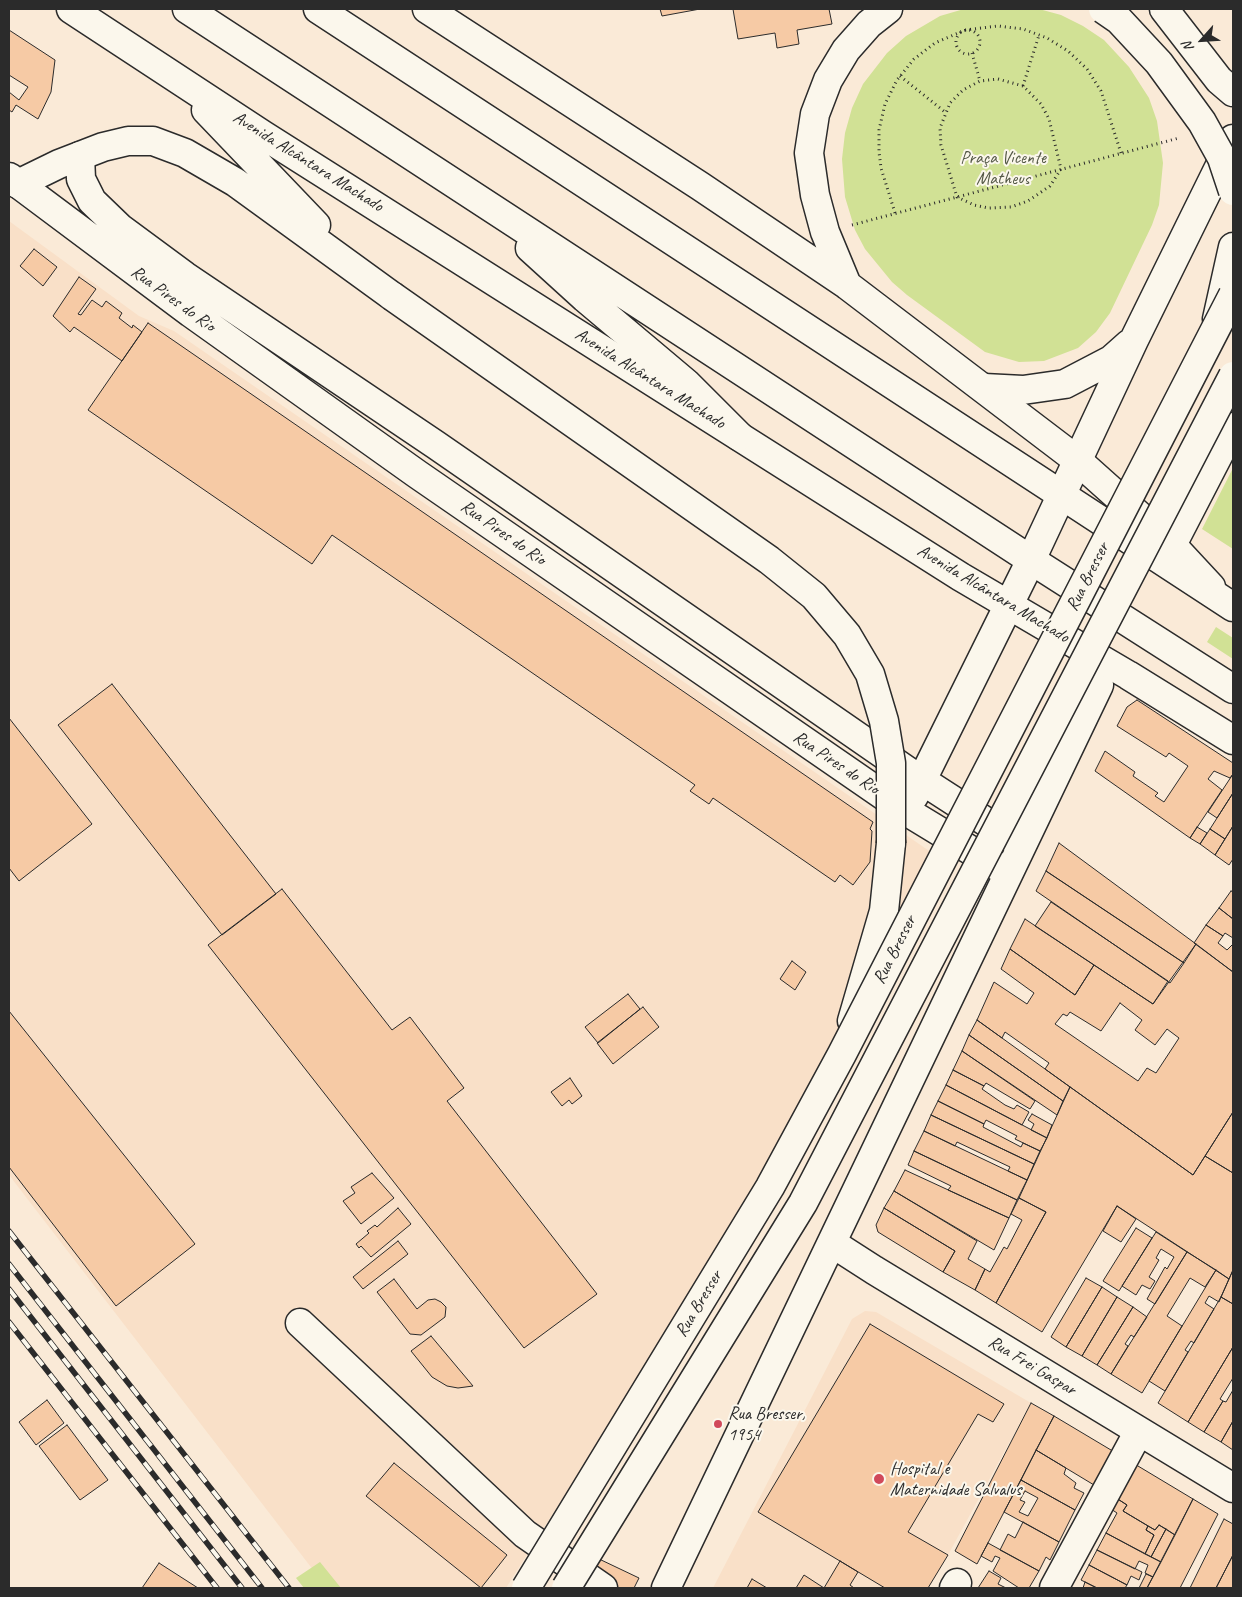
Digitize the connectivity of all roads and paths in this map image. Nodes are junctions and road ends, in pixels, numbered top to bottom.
1 (71, 9) edge
2 (187, 9) edge
3 (318, 9) edge
4 (427, 9) edge
5 (888, 9) edge
6 (1102, 9) edge
7 (1164, 9) edge
8 (965, 30) junction
9 (1039, 35) junction
10 (972, 53) junction
11 (172, 74) junction
12 (900, 76) junction
13 (980, 81) junction
14 (1023, 86) junction
15 (1233, 92) edge
16 (945, 112) junction
17 (1187, 136) dead end
18 (1233, 139) edge
19 (1121, 153) junction
20 (80, 156) junction
21 (1061, 169) junction
22 (13, 180) edge
23 (1233, 191) edge
24 (957, 197) junction
25 (487, 204) junction
26 (895, 213) junction
27 (825, 232) junction
28 (1233, 247) edge
29 (359, 270) junction
30 (847, 286) junction
31 (1233, 295) edge
32 (1212, 336) junction
33 (1134, 340) junction
34 (1233, 376) edge
35 (984, 388) junction
36 (1233, 427) edge
37 (739, 436) junction
38 (436, 445) junction
39 (1077, 460) junction
40 (416, 474) junction
41 (1061, 495) junction
42 (580, 545) junction
43 (1172, 545) junction
44 (1031, 560) junction
45 (558, 572) junction
46 (1008, 604) junction
47 (1229, 605) edge
48 (747, 660) junction
49 (1099, 685) dead end
50 (1233, 689) edge
51 (728, 690) junction
52 (1233, 740) edge
53 (923, 781) junction
54 (906, 811) junction
55 (1022, 845) junction
56 (1008, 873) junction
57 (842, 1054) junction
58 (832, 1243) junction
59 (300, 1323) dead end
60 (1139, 1431) junction
61 (1233, 1488) edge
62 (526, 1588) edge
63 (566, 1588) edge
64 (603, 1588) edge
65 (666, 1588) edge
66 (1054, 1588) edge

1 - 11 main road, Avenida Alcântara Machado
2 - 25 main road
3 - 41 main road
4 - 30 main road
5 - 27 main road
6 - 23 main road, bridge
7 - 15 main road
8 - 9 path
8 - 10 path
8 - 10 path
8 - 12 path
9 - 14 path
9 - 19 path
10 - 13 path
11 - 29 main road
11 - 37 main road, Avenida Alcântara Machado
12 - 16 path
12 - 26 path
13 - 14 path
13 - 16 path
14 - 21 path
16 - 24 path
17 - 19 path
18 - 33 main road
19 - 21 path
20 - 22 main road
20 - 29 main road
20 - 38 main road, Rua Pires do Rio
21 - 24 path
21 - 24 path
22 - 40 main road, Rua Pires do Rio
24 - 26 path
25 - 37 main road
25 - 44 main road
26 - 27 path
27 - 30 main road
28 - 32 main road, bridge
29 - 57 main road, bridge
30 - 35 main road
31 - 32 main road, Rua Bresser, bridge
32 - 57 main road, Rua Bresser, bridge
33 - 35 main road
33 - 39 main road
34 - 63 main road, Rua Bresser, bridge
35 - 39 main road
36 - 43 main road
37 - 46 main road, Avenida Alcântara Machado
38 - 40 main road
38 - 42 main road, Rua Pires do Rio
39 - 41 main road
39 - 43 main road
40 - 45 main road, Rua Pires do Rio
41 - 44 main road
41 - 47 main road
42 - 45 main road
42 - 48 main road, Rua Pires do Rio
43 - 47 main road
44 - 46 main road
44 - 50 main road
45 - 51 main road, Rua Pires do Rio
46 - 52 main road, Avenida Alcântara Machado
46 - 53 main road
48 - 51 main road
48 - 53 main road, Rua Pires do Rio
49 - 55 main road
51 - 54 main road, Rua Pires do Rio
53 - 54 main road
53 - 55 main road, Rua Pires do Rio
54 - 56 main road, Rua Pires do Rio
55 - 56 main road
56 - 58 main road
57 - 62 main road, Rua Bresser, bridge
58 - 60 main road, Rua Frei Gaspar
58 - 65 main road
59 - 64 main road
60 - 61 main road, Rua Frei Gaspar
60 - 66 main road

